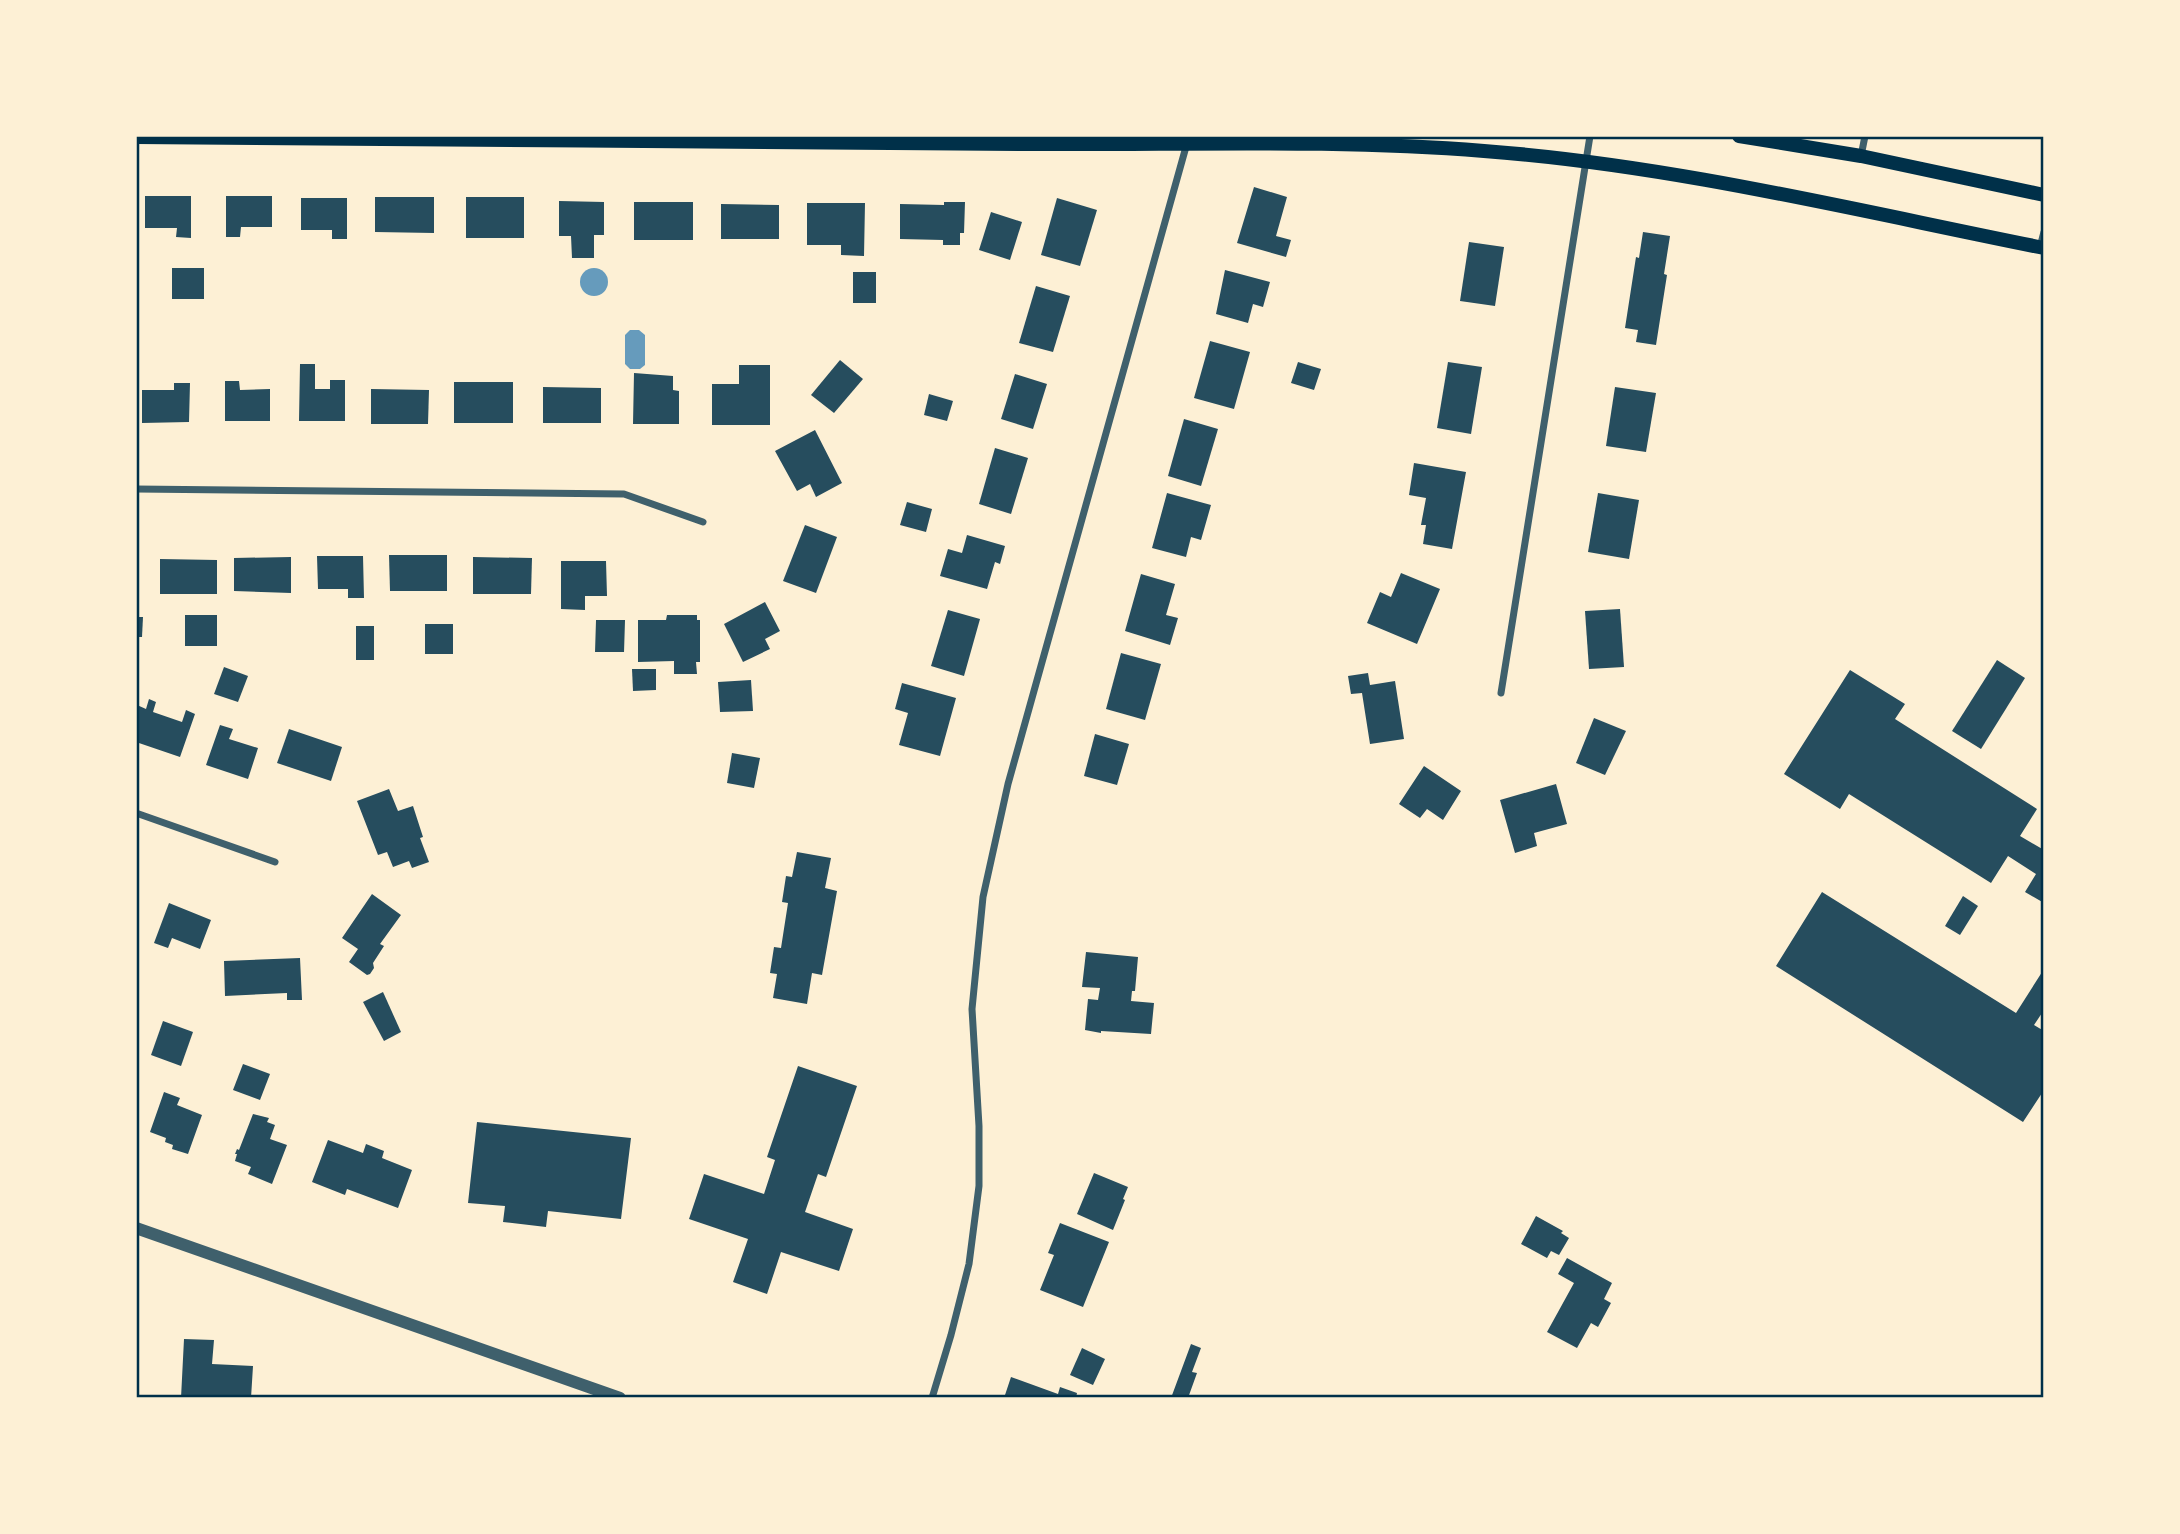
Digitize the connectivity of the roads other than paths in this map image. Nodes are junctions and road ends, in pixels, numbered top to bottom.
1 (1590, 136) edge
2 (1739, 136) edge
3 (1865, 136) edge
4 (136, 137) edge
5 (695, 138) edge
6 (1188, 140) edge
7 (1861, 156) junction
8 (1586, 161) junction
9 (2043, 195) edge
10 (2043, 232) edge
11 (2041, 248) edge
12 (136, 489) edge
13 (703, 522) dead end
14 (1501, 693) dead end
15 (136, 813) edge
16 (275, 862) dead end
17 (136, 1227) edge
18 (620, 1398) edge
19 (932, 1398) edge

1 - 8 street
2 - 7 main road
3 - 7 street
4 - 5 main road
5 - 6 main road
6 - 8 main road
6 - 19 street
7 - 9 main road
8 - 11 main road
8 - 14 street
10 - 11 street
12 - 13 street
15 - 16 street
17 - 18 street

